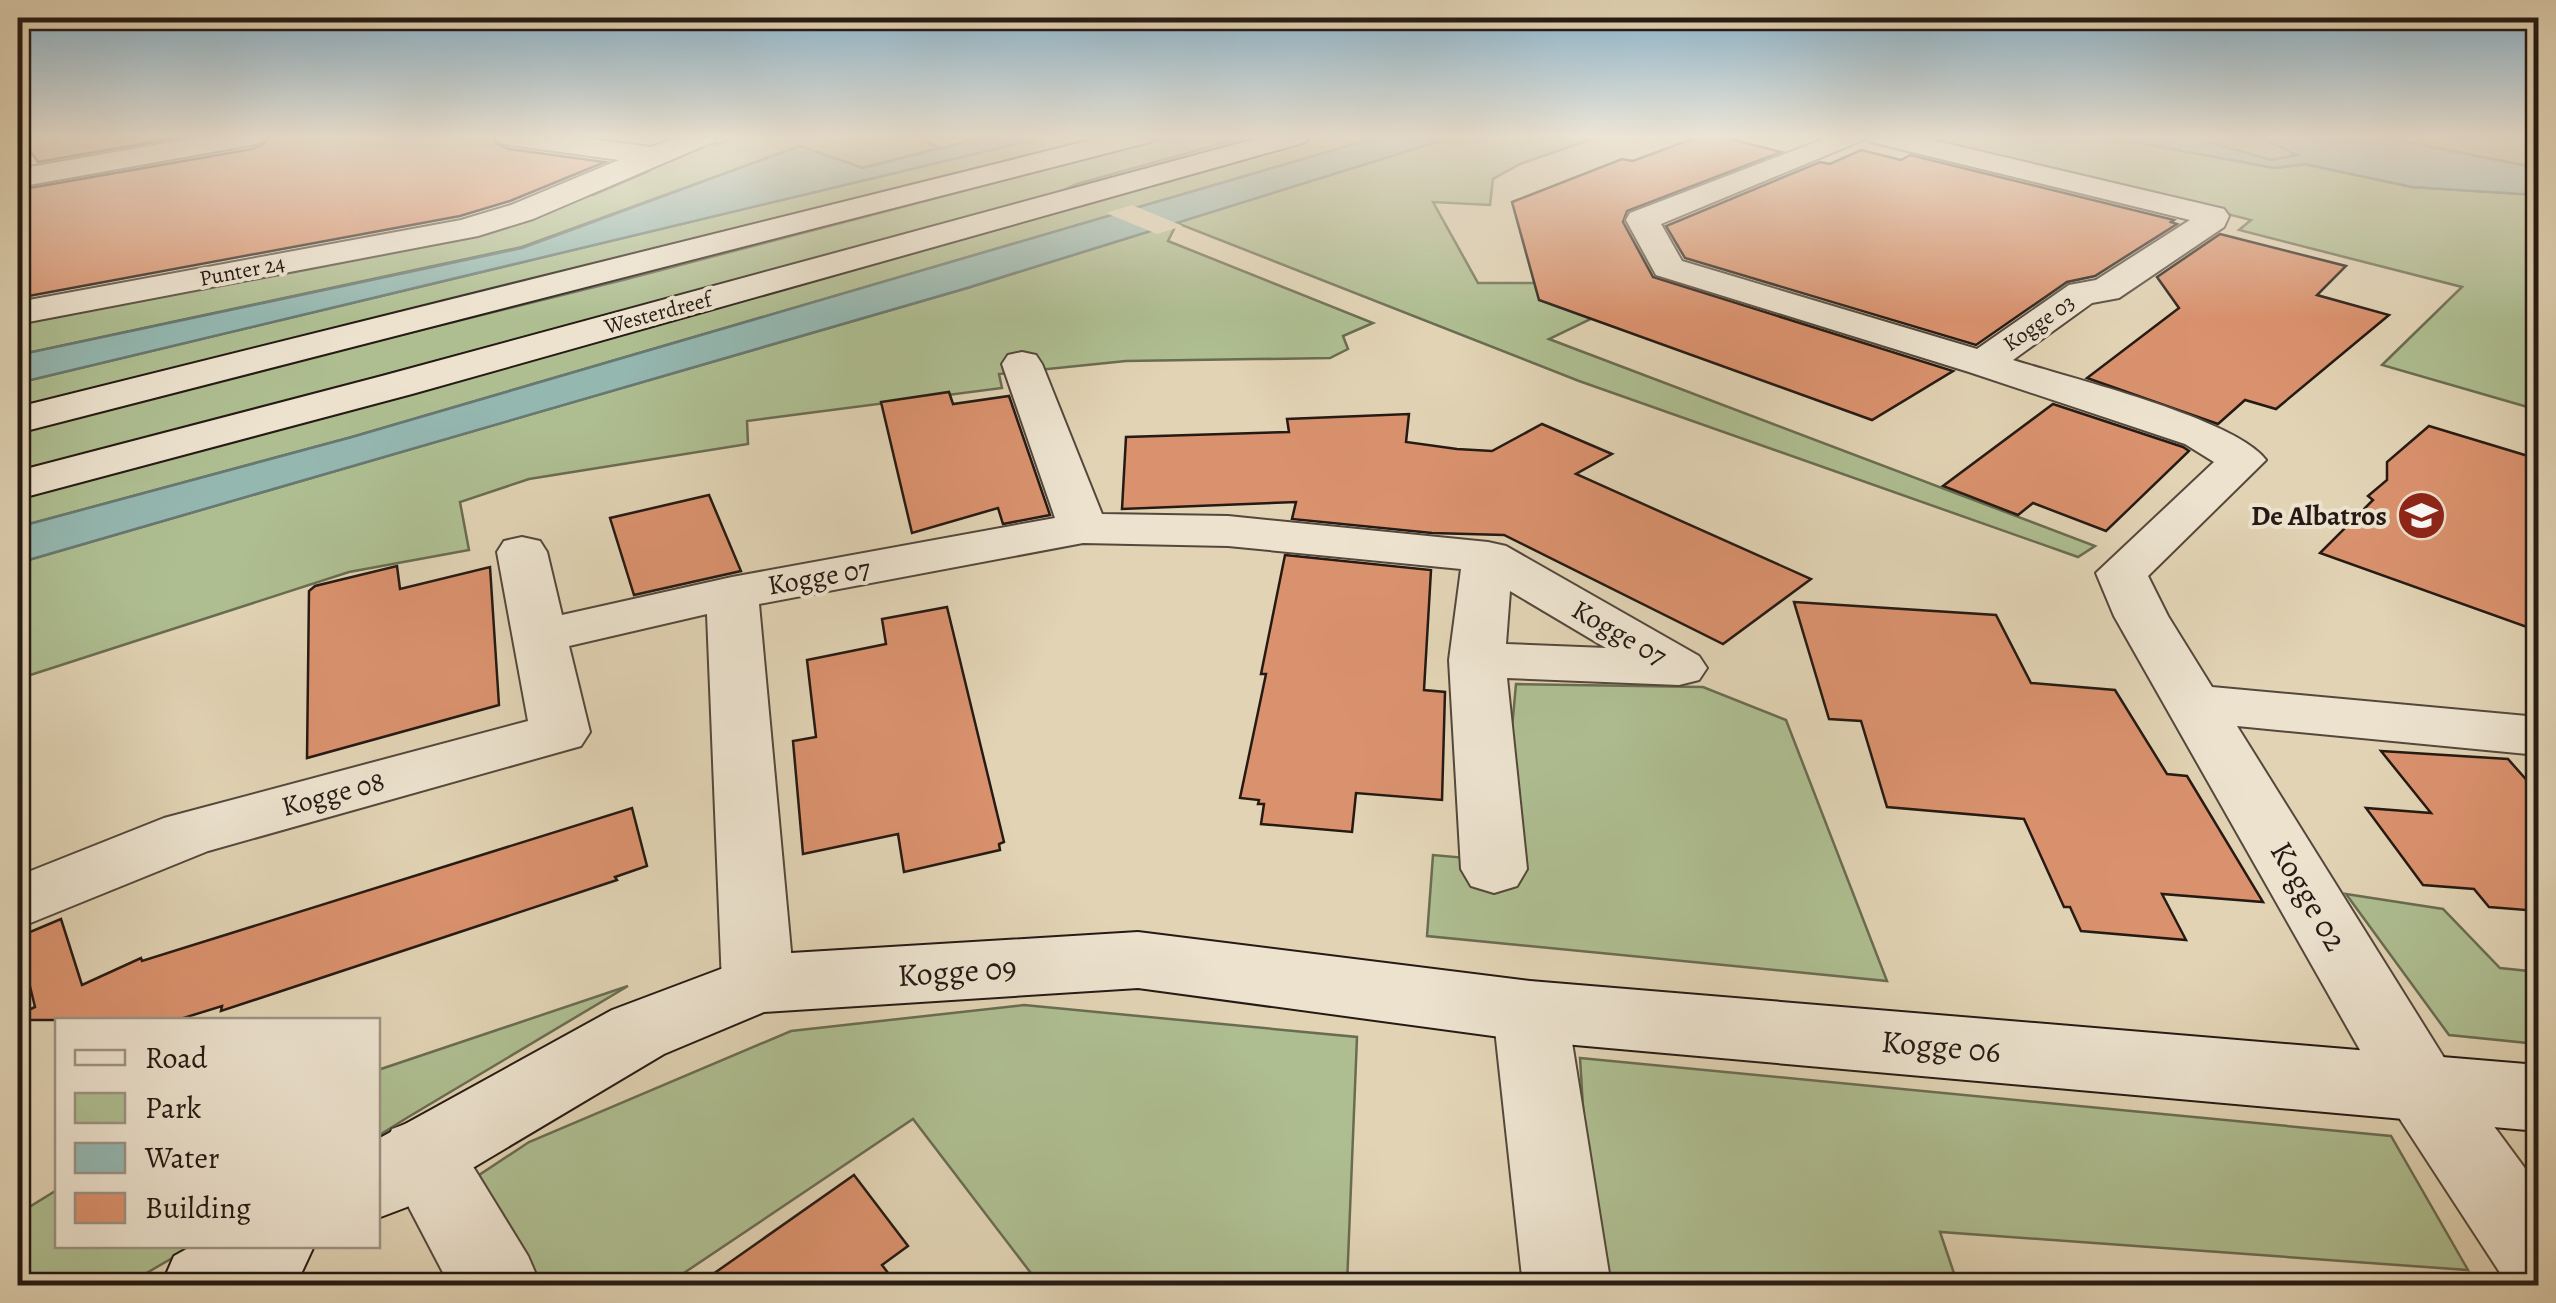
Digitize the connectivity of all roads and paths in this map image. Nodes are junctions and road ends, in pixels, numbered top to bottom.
1 (557, 197) edge
2 (903, 197) edge
3 (1077, 197) edge
4 (1701, 197) edge
5 (2134, 197) edge
6 (18, 313) edge
7 (1982, 363) junction
8 (1022, 364) dead end
9 (18, 420) edge
10 (18, 485) edge
11 (1084, 528) junction
12 (522, 552) dead end
13 (1488, 557) junction
14 (732, 593) junction
15 (2142, 616) joint
16 (540, 636) junction
17 (1477, 660) junction
18 (2197, 704) junction
19 (2538, 736) edge
20 (1494, 869) dead end
21 (18, 903) edge
22 (758, 984) junction
23 (1530, 1011) junction
24 (2421, 1087) junction
25 (2538, 1098) edge
26 (399, 1168) edge
27 (268, 1248) edge
28 (2538, 1256) edge
29 (205, 1286) edge
30 (497, 1286) edge
31 (1567, 1286) edge

1 - 6 street, Punter 24
2 - 9 street, Westerdreef
3 - 10 street, Westerdreef
4 - 7 street, Kogge 03
5 - 7 street, Kogge 03
7 - 15 street, Kogge 03
8 - 11 street
11 - 13 street, Kogge 07
11 - 14 street, Kogge 07
12 - 16 street, Kogge 08
13 - 17 street
13 - 17 street, Kogge 07
14 - 16 street
14 - 22 street
15 - 18 street, Kogge 02
16 - 21 street, Kogge 08
17 - 20 street
18 - 19 street
18 - 24 street, Kogge 02
22 - 23 street, Kogge 09
22 - 26 street, Kogge 09
23 - 24 street, Kogge 06
23 - 31 street
24 - 25 street, Kogge 06
24 - 28 street
26 - 30 street, Kogge 09
27 - 29 street

